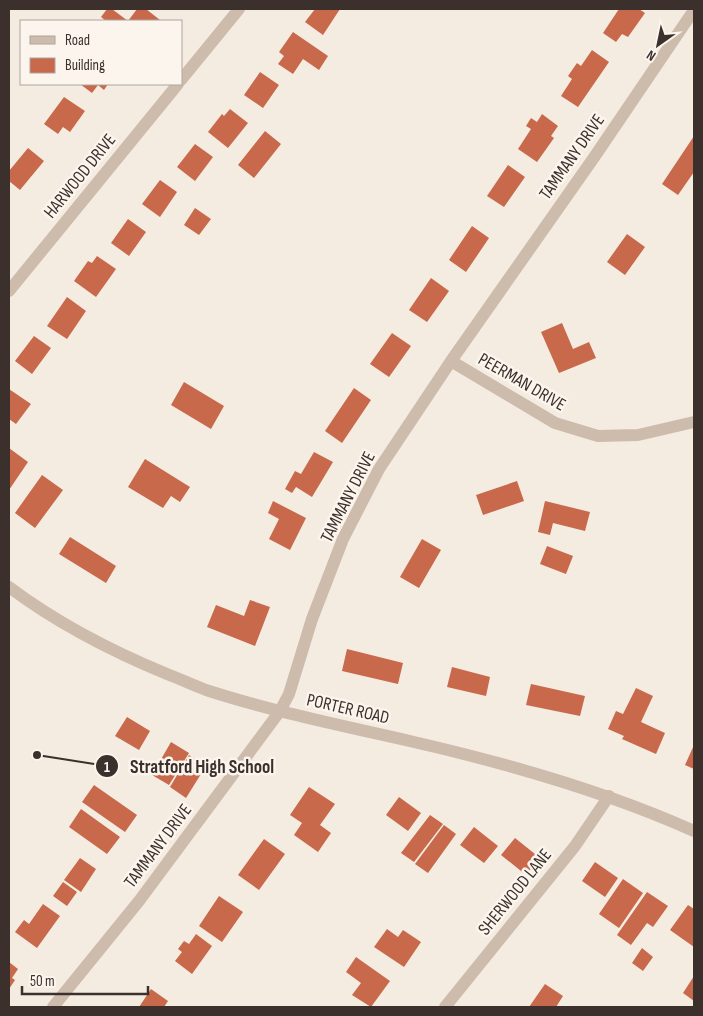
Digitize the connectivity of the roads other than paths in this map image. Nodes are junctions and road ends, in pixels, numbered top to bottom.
1 (239, 9) edge
2 (694, 10) edge
3 (182, 79) edge
4 (177, 85) edge
5 (9, 291) edge
6 (451, 361) junction
7 (694, 422) edge
8 (9, 587) edge
9 (280, 711) junction
10 (609, 796) junction
11 (694, 831) edge
12 (53, 1007) edge
13 (445, 1007) edge

1 - 3 street
2 - 6 street, TAMMANY DRIVE
4 - 5 street, HARWOOD DRIVE
6 - 7 street, PEERMAN DRIVE
6 - 9 street, TAMMANY DRIVE
8 - 9 street, PORTER ROAD
9 - 10 street, PORTER ROAD
9 - 12 street, TAMMANY DRIVE
10 - 11 street, PORTER ROAD
10 - 13 street, SHERWOOD LANE

